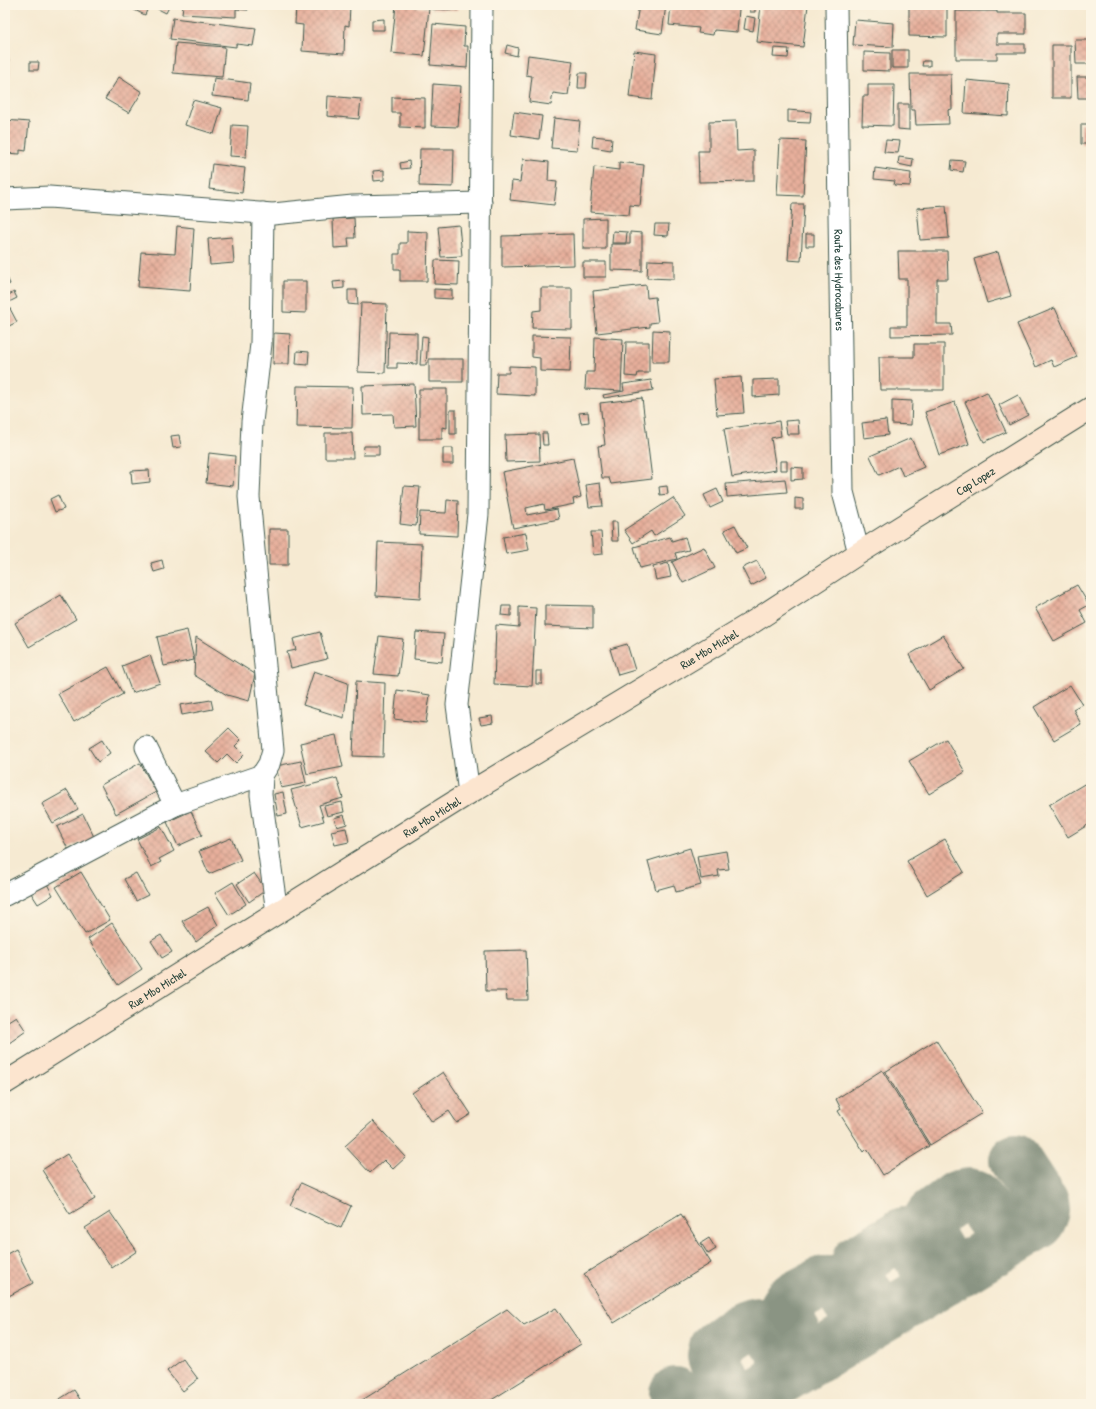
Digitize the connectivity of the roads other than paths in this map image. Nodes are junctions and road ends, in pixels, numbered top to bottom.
1 (482, 5) edge
2 (836, 5) edge
3 (5, 199) edge
4 (481, 203) junction
5 (263, 213) junction
6 (1091, 408) edge
7 (859, 552) junction
8 (146, 747) dead end
9 (262, 775) junction
10 (469, 793) junction
11 (175, 805) junction
12 (5, 895) edge
13 (277, 913) junction
14 (5, 1083) edge

1 - 4 street
2 - 7 street, Route des Hydrocabures
3 - 5 street
4 - 5 street
4 - 10 street
5 - 9 street
6 - 7 street, Cap Lopez
7 - 10 street, Rue Mbo Michel
8 - 11 street
9 - 11 street
9 - 13 street
10 - 13 street, Rue Mbo Michel
11 - 12 street
13 - 14 street, Rue Mbo Michel

